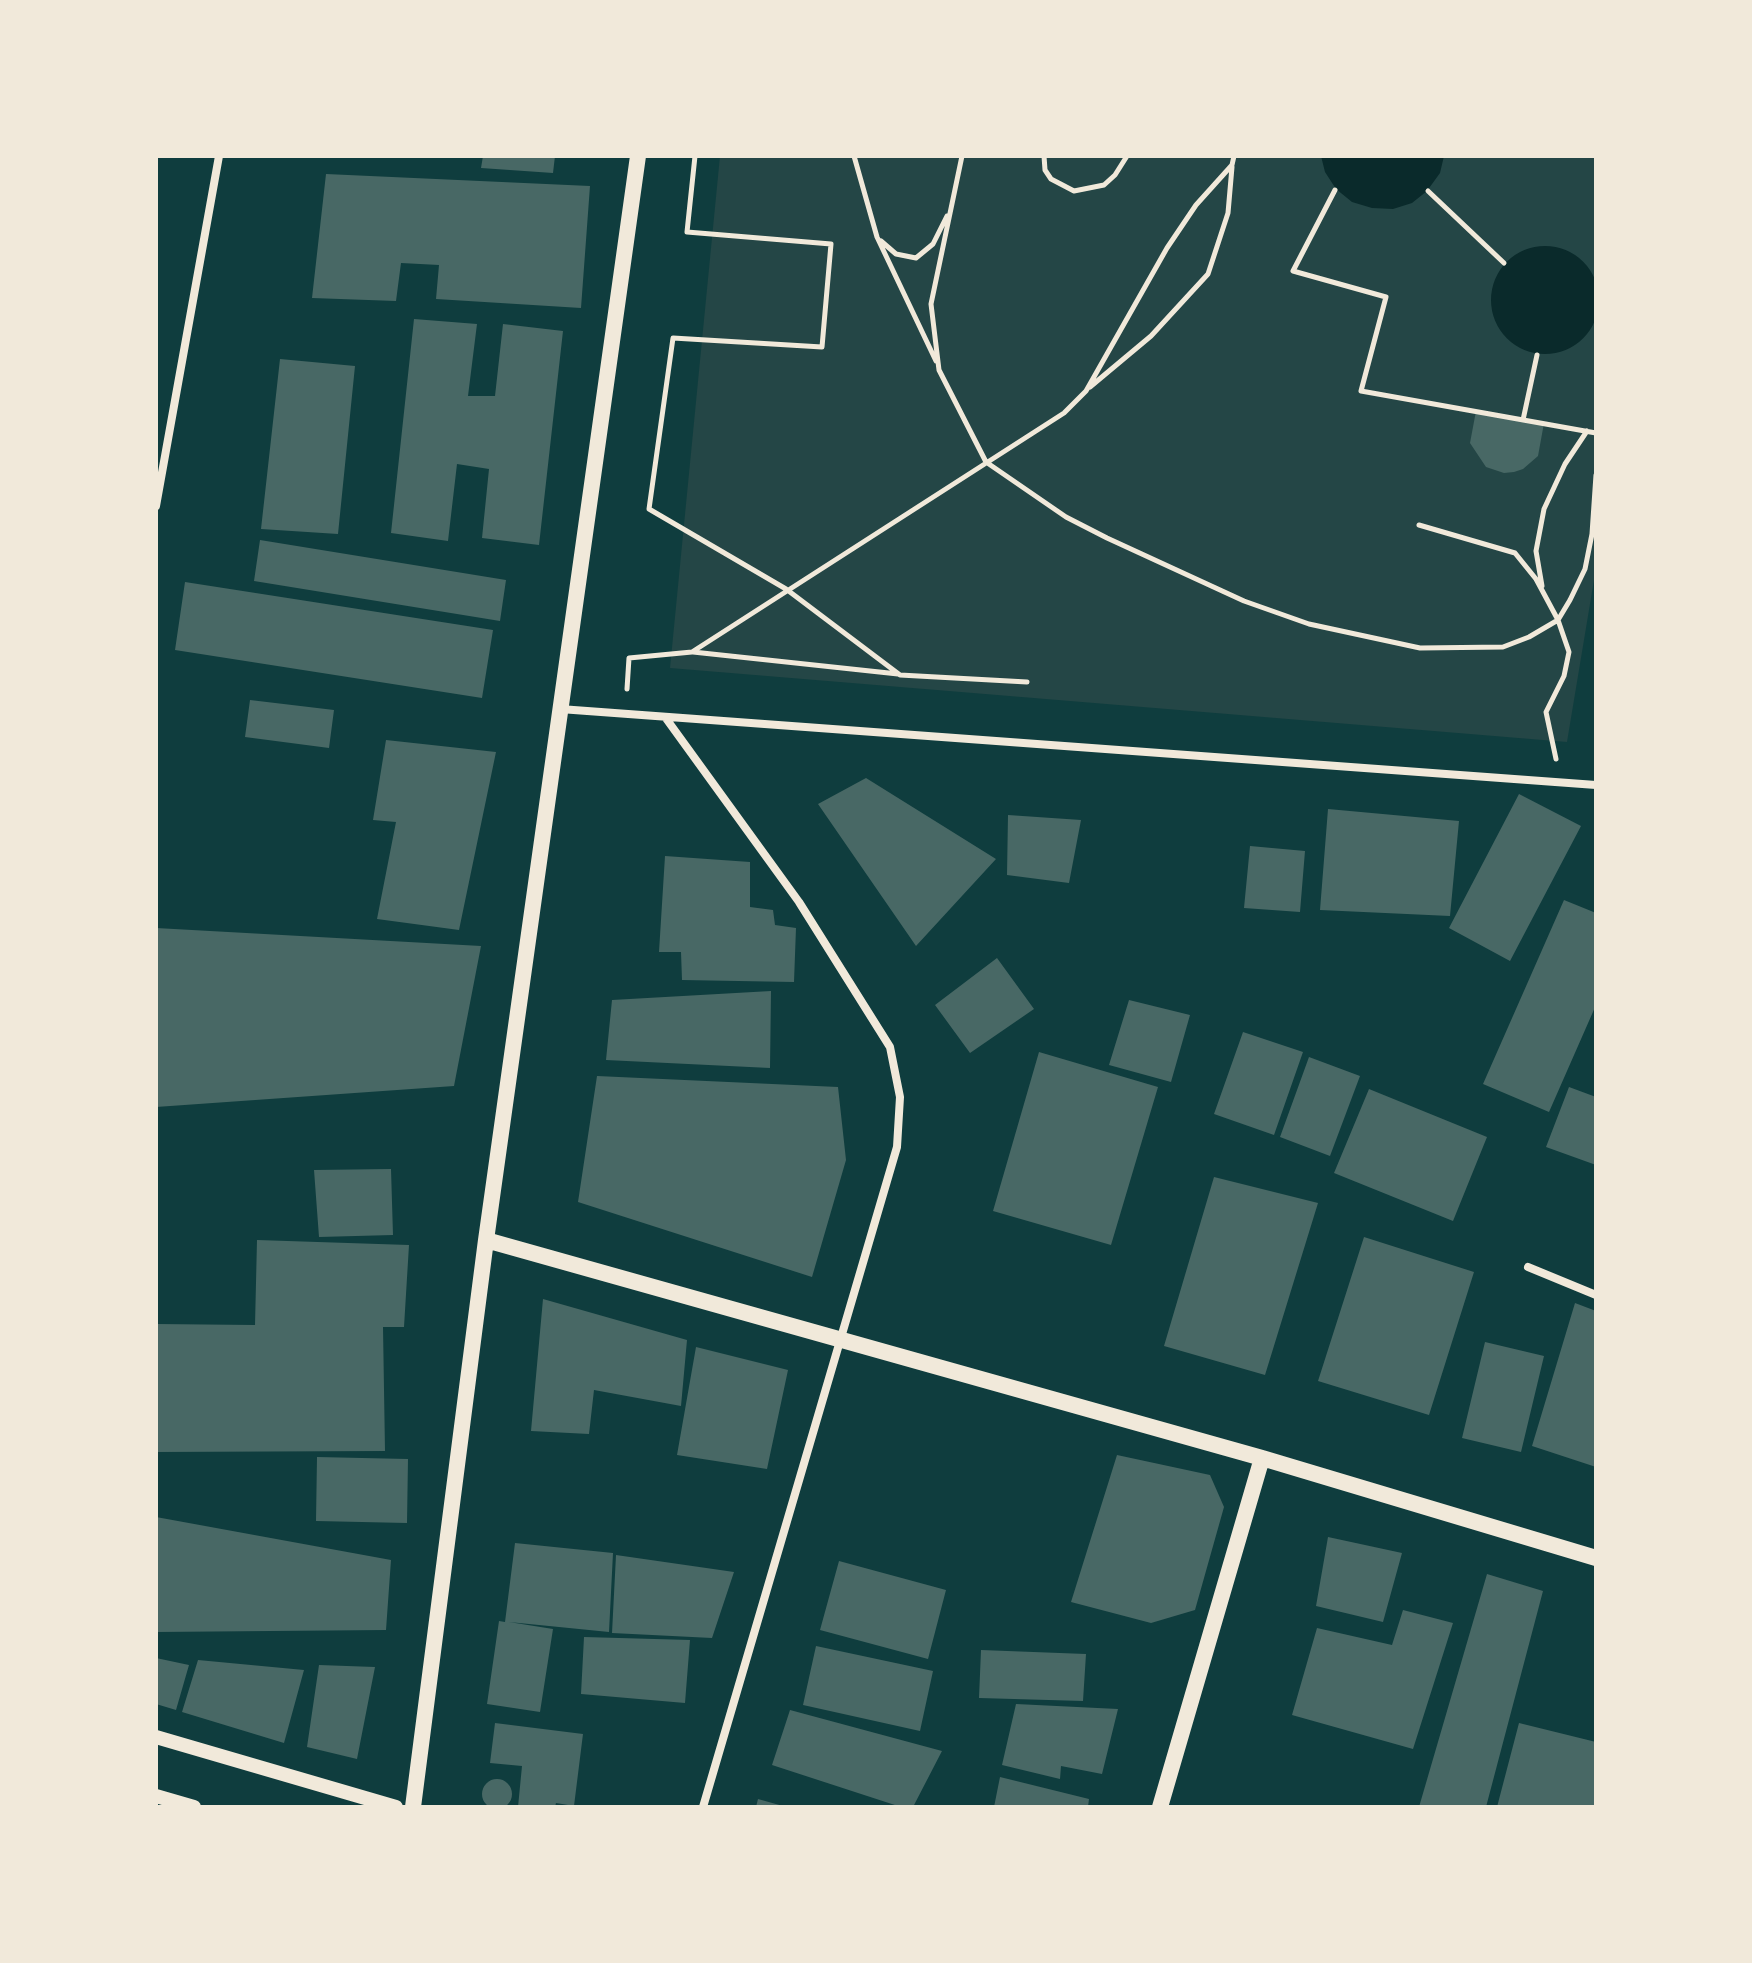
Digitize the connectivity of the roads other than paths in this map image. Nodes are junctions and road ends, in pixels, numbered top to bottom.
1 (219, 156) edge
2 (638, 156) edge
3 (156, 506) edge
4 (558, 709) junction
5 (665, 717) junction
6 (1596, 785) edge
7 (486, 1240) junction
8 (1528, 1267) dead end
9 (1596, 1295) edge
10 (840, 1338) junction
11 (1262, 1458) junction
12 (1596, 1558) edge
13 (156, 1737) edge
14 (156, 1796) edge
15 (194, 1807) edge
16 (396, 1807) edge
17 (413, 1807) edge
18 (703, 1807) edge
19 (1160, 1807) edge

1 - 3 street
2 - 4 main road
4 - 5 street
4 - 7 main road
5 - 6 street
5 - 10 street
7 - 10 main road
7 - 17 main road
8 - 9 street
10 - 11 main road
10 - 18 street
11 - 12 main road
11 - 19 main road
13 - 16 street
14 - 15 street

